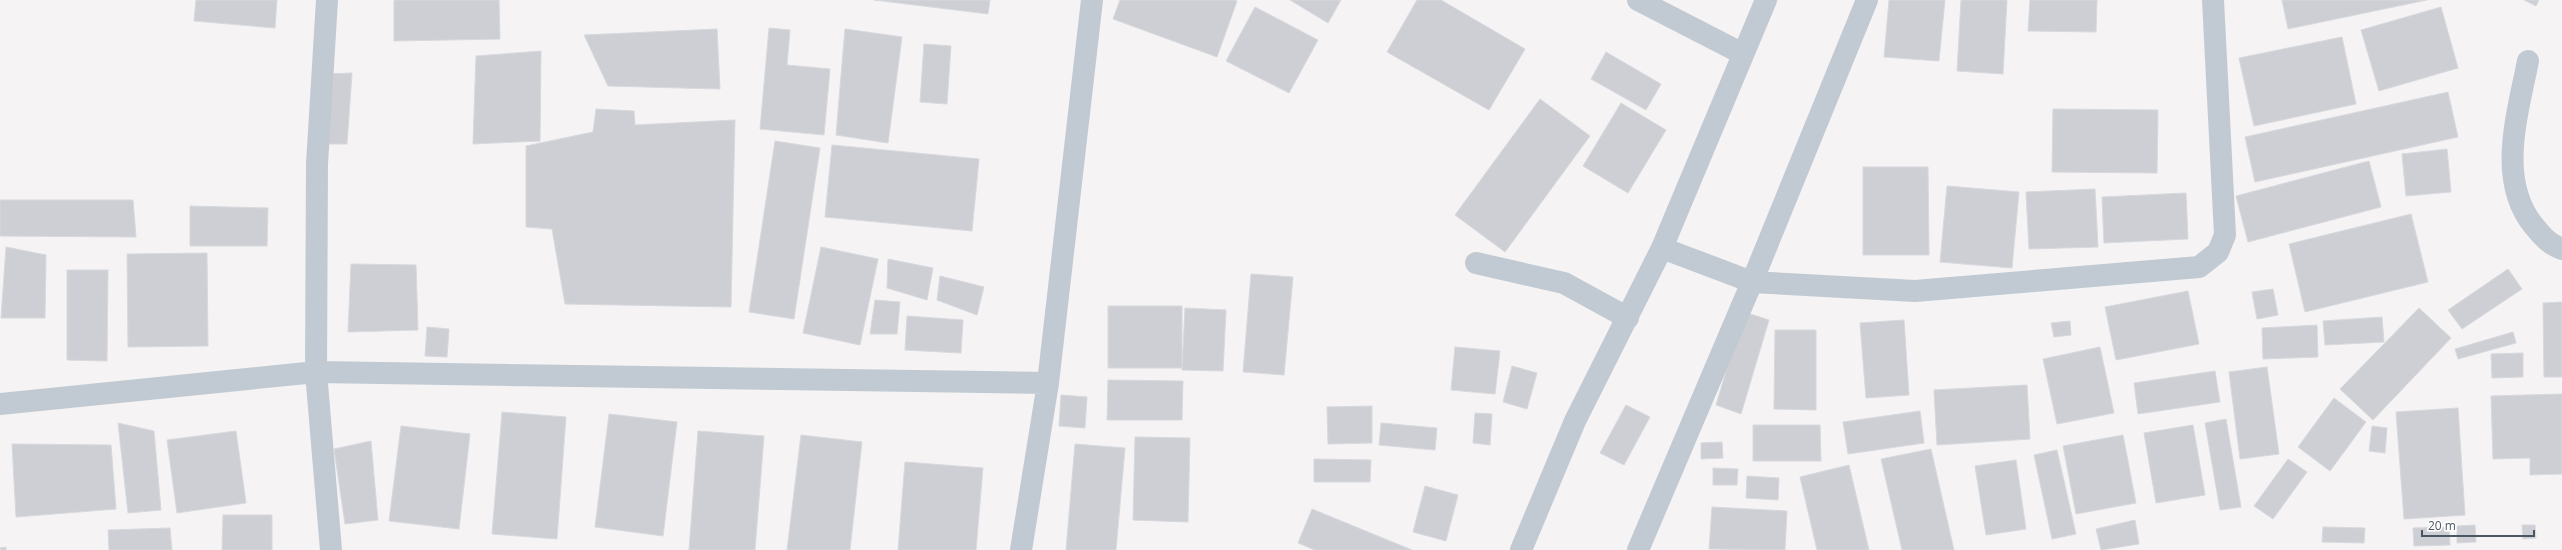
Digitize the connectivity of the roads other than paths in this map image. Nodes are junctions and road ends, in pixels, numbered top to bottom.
1 (327, 0) edge
2 (1092, 0) edge
3 (1638, 0) edge
4 (1766, 0) edge
5 (1867, 0) edge
6 (2213, 0) edge
7 (1743, 54) junction
8 (2528, 61) dead end
9 (1662, 248) junction
10 (2562, 249) edge
11 (1476, 263) dead end
12 (1752, 282) junction
13 (1628, 318) junction
14 (316, 372) junction
15 (1048, 383) junction
16 (0, 404) edge
17 (331, 550) edge
18 (1021, 550) edge
19 (1521, 550) edge
20 (1638, 550) edge

1 - 14 street
2 - 15 street
3 - 7 street
4 - 7 street
5 - 12 street
6 - 12 street
7 - 9 street
8 - 10 street
9 - 12 street
9 - 13 street
11 - 13 street
12 - 20 street
13 - 19 street
14 - 15 street
14 - 16 street
14 - 17 street
15 - 18 street

